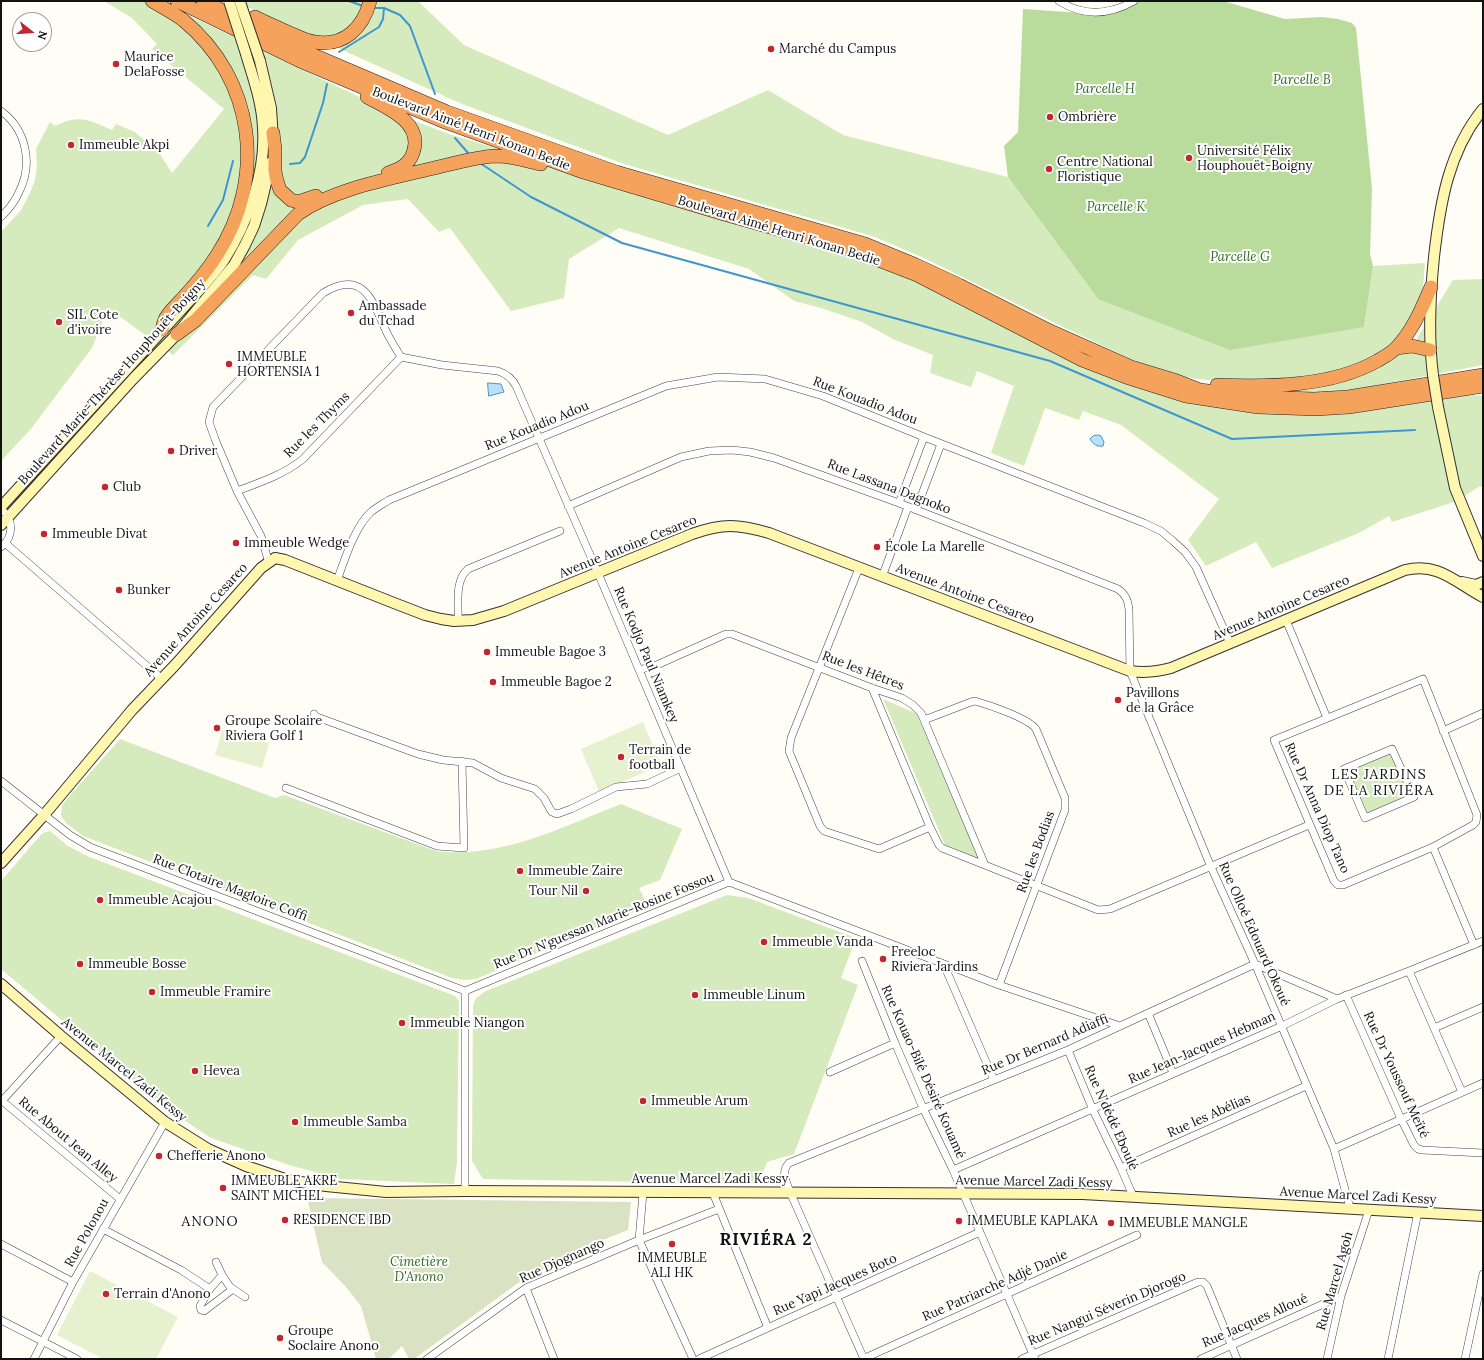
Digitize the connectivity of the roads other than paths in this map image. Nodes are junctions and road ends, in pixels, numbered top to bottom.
1 (152, 1) edge
2 (177, 1) edge
3 (203, 1) edge
4 (218, 1) edge
5 (237, 1) edge
6 (1059, 1) edge
7 (1134, 1) edge
8 (369, 5) edge
9 (300, 61) junction
10 (1483, 109) edge
11 (1, 111) edge
12 (446, 117) junction
13 (273, 133) junction
14 (580, 170) junction
15 (1, 218) edge
16 (1431, 287) junction
17 (162, 330) junction
18 (177, 334) junction
19 (1396, 348) junction
20 (1430, 350) junction
21 (401, 357) junction
22 (1177, 381) junction
23 (1482, 384) edge
24 (924, 437) junction
25 (539, 438) junction
26 (941, 444) junction
27 (237, 491) junction
28 (903, 492) junction
29 (920, 499) junction
30 (899, 503) junction
31 (568, 506) junction
32 (908, 507) junction
33 (1, 508) edge
34 (916, 510) junction
35 (8, 517) junction
36 (1, 525) edge
37 (560, 531) dead end
38 (3, 545) edge
39 (1483, 556) edge
40 (269, 563) junction
41 (858, 568) junction
42 (598, 573) junction
43 (882, 577) junction
44 (337, 581) junction
45 (1455, 581) junction
46 (1483, 582) edge
47 (1483, 597) edge
48 (1286, 620) junction
49 (458, 621) junction
50 (1230, 643) junction
51 (820, 667) junction
52 (639, 670) junction
53 (1130, 670) junction
54 (162, 679) junction
55 (872, 688) junction
56 (1483, 713) edge
57 (314, 714) dead end
58 (1327, 718) junction
59 (924, 720) junction
60 (1443, 731) junction
61 (462, 762) junction
62 (681, 768) junction
63 (1, 781) edge
64 (286, 788) dead end
65 (1359, 804) joint
66 (44, 815) junction
67 (1309, 825) junction
68 (930, 827) junction
69 (1433, 847) junction
70 (1, 863) edge
71 (984, 865) junction
72 (1211, 867) junction
73 (729, 882) junction
74 (1037, 886) junction
75 (1483, 941) edge
76 (1474, 945) junction
77 (862, 961) dead end
78 (1255, 964) junction
79 (944, 965) junction
80 (1409, 971) junction
81 (1, 984) edge
82 (999, 985) junction
83 (465, 991) junction
84 (1346, 995) junction
85 (1337, 999) junction
86 (1483, 1007) edge
87 (1148, 1013) junction
88 (1120, 1026) junction
89 (1282, 1026) junction
90 (1434, 1028) junction
91 (61, 1036) junction
92 (895, 1043) junction
93 (1068, 1050) junction
94 (830, 1072) dead end
95 (1173, 1073) junction
96 (994, 1080) junction
97 (1483, 1083) edge
98 (1306, 1086) junction
99 (1462, 1092) junction
100 (1, 1101) edge
101 (923, 1108) junction
102 (1092, 1110) junction
103 (1401, 1119) junction
104 (165, 1122) junction
105 (1334, 1149) junction
106 (1483, 1153) edge
107 (1121, 1168) junction
108 (953, 1170) junction
109 (466, 1191) junction
110 (643, 1192) junction
111 (790, 1192) junction
112 (713, 1193) junction
113 (962, 1193) junction
114 (1133, 1196) junction
115 (120, 1199) junction
116 (1350, 1208) junction
117 (719, 1209) junction
118 (1369, 1210) junction
119 (1418, 1212) junction
120 (1483, 1216) edge
121 (103, 1229) junction
122 (980, 1232) junction
123 (1137, 1235) dead end
124 (639, 1240) junction
125 (1, 1244) edge
126 (216, 1262) dead end
127 (1483, 1274) edge
128 (222, 1275) junction
129 (73, 1282) junction
130 (526, 1288) junction
131 (210, 1289) junction
132 (233, 1289) junction
133 (1007, 1294) junction
134 (245, 1296) dead end
135 (1341, 1296) junction
136 (837, 1297) junction
137 (1, 1320) edge
138 (768, 1328) junction
139 (43, 1341) junction
140 (1231, 1345) junction
141 (1034, 1356) edge
142 (34, 1359) edge
143 (77, 1359) edge
144 (427, 1359) edge
145 (554, 1359) edge
146 (693, 1359) edge
147 (699, 1359) edge
148 (864, 1359) edge
149 (1022, 1359) edge
150 (1201, 1359) edge
151 (1237, 1359) edge
152 (1327, 1359) edge
153 (1388, 1359) edge
154 (1465, 1359) edge

1 - 17 highway
2 - 9 highway, Boulevard Aimé Henri Konan Bedie
3 - 12 highway, Boulevard Aimé Henri Konan Bedie
4 - 8 highway
5 - 13 street, Boulevard Marie-Thérèse Houphouët-Boigny, bridge
5 - 17 street, Boulevard Marie-Thérèse Houphouët-Boigny, bridge
6 - 7 street
9 - 12 highway, Boulevard Aimé Henri Konan Bedie
9 - 13 highway
10 - 16 street
11 - 15 street
12 - 14 highway, Boulevard Aimé Henri Konan Bedie
12 - 22 highway, Boulevard Aimé Henri Konan Bedie
13 - 18 street, Boulevard Marie-Thérèse Houphouët-Boigny
14 - 18 highway
14 - 23 highway, Boulevard Aimé Henri Konan Bedie
16 - 19 highway
16 - 20 street
17 - 33 street, Boulevard Marie-Thérèse Houphouët-Boigny
18 - 35 street, Boulevard Marie-Thérèse Houphouët-Boigny
19 - 20 highway
19 - 22 highway
20 - 39 street, bridge
21 - 25 street, Rue Kodjo Paul Niamkey
21 - 27 street, Rue les Thyms
21 - 27 street
22 - 23 highway, Boulevard Aimé Henri Konan Bedie
24 - 25 street, Rue Kouadio Adou
24 - 26 street, Rue Kouadio Adou
24 - 28 street
25 - 31 street, Rue Kodjo Paul Niamkey
25 - 44 street, Rue Kouadio Adou
26 - 29 street
26 - 50 street, Rue Kouadio Adou
27 - 40 street
28 - 29 street
28 - 30 street
29 - 34 street
30 - 31 street, Rue Lassana Dagnoko
30 - 32 street, Rue Lassana Dagnoko
31 - 42 street, Rue Kodjo Paul Niamkey
32 - 34 street, Rue Lassana Dagnoko
32 - 43 street
33 - 35 street
34 - 53 street, Rue Lassana Dagnoko
35 - 36 street, Boulevard Marie-Thérèse Houphouët-Boigny
35 - 38 street
37 - 49 street
38 - 54 street
40 - 44 street, Avenue Antoine Cesareo
40 - 54 street, Avenue Antoine Cesareo
41 - 42 street, Avenue Antoine Cesareo
41 - 43 street, Avenue Antoine Cesareo
41 - 51 street
42 - 49 street, Avenue Antoine Cesareo
42 - 52 street, Rue Kodjo Paul Niamkey
43 - 53 street, Avenue Antoine Cesareo
44 - 49 street, Avenue Antoine Cesareo
45 - 46 street
45 - 47 street, Avenue Antoine Cesareo
45 - 48 street, Avenue Antoine Cesareo
48 - 50 street, Avenue Antoine Cesareo
48 - 58 street
50 - 53 street, Avenue Antoine Cesareo
51 - 52 street, Rue les Hêtres
51 - 55 street, Rue les Hêtres
51 - 68 street
52 - 62 street, Rue Kodjo Paul Niamkey
53 - 72 street, Rue Olloé Edouard Okoué
54 - 66 street, Avenue Antoine Cesareo
55 - 59 street, Rue les Hêtres
55 - 68 street
56 - 60 street
57 - 61 street
58 - 60 street, Rue Dr Anna Diop Tano
58 - 67 street, Rue Dr Anna Diop Tano
59 - 71 street, Rue les Hêtres
59 - 74 street, Rue les Bodias
60 - 69 street, Rue Dr Anna Diop Tano
61 - 62 street
61 - 64 street
62 - 73 street, Rue Kodjo Paul Niamkey
63 - 66 street, Rue Clotaire Magloire Coffi
65 - 65 street
66 - 70 street, Avenue Antoine Cesareo
66 - 83 street, Rue Clotaire Magloire Coffi
67 - 69 street, Rue Dr Anna Diop Tano
67 - 72 street
68 - 71 street
69 - 76 street
71 - 74 street
72 - 74 street
72 - 78 street, Rue Olloé Edouard Okoué
73 - 79 street, Rue Dr N'guessan Marie-Rosine Fossou
73 - 83 street, Rue Dr N'guessan Marie-Rosine Fossou
74 - 82 street, Rue les Bodias
75 - 76 street, Rue Jean-Jacques Hebman
76 - 80 street, Rue Jean-Jacques Hebman
77 - 92 street, Rue Kouao-Bilé Désiré Kouamé
78 - 85 street
78 - 87 street, Rue Dr Bernard Adiaffi
78 - 89 street, Rue Olloé Edouard Okoué
79 - 82 street, Rue Dr N'guessan Marie-Rosine Fossou
79 - 96 street
80 - 84 street, Rue Jean-Jacques Hebman
80 - 90 street
81 - 91 street, Avenue Marcel Zadi Kessy
82 - 88 street, Rue Dr N'guessan Marie-Rosine Fossou
83 - 109 street
84 - 85 street, Rue Jean-Jacques Hebman
84 - 103 street, Rue Dr Youssouf Meïté
85 - 89 street, Rue Jean-Jacques Hebman
86 - 90 street
87 - 88 street, Rue Dr Bernard Adiaffi
87 - 95 street
88 - 93 street, Rue Dr Bernard Adiaffi
89 - 95 street, Rue Jean-Jacques Hebman
89 - 98 street, Rue Olloé Edouard Okoué
90 - 99 street
91 - 100 street
91 - 104 street, Avenue Marcel Zadi Kessy
92 - 94 street
92 - 101 street, Rue Kouao-Bilé Désiré Kouamé
93 - 96 street, Rue Dr Bernard Adiaffi
93 - 102 street, Rue N'dédé Eboulé
95 - 102 street, Rue Jean-Jacques Hebman
96 - 101 street, Rue Dr Bernard Adiaffi
97 - 99 street
98 - 105 street, Rue Olloé Edouard Okoué
98 - 107 street, Rue les Abélias
99 - 103 street
100 - 115 street, Rue About Jean Alley
101 - 108 street, Rue Kouao-Bilé Désiré Kouamé
101 - 111 street, Rue Dr Bernard Adiaffi
102 - 107 street, Rue N'dédé Eboulé
102 - 108 street, Rue Jean-Jacques Hebman
103 - 105 street
103 - 106 street, Rue Dr Youssouf Meïté
104 - 109 street, Avenue Marcel Zadi Kessy
104 - 115 street, Rue Polonou
105 - 116 street, Rue Olloé Edouard Okoué
107 - 114 street, Rue N'dédé Eboulé
108 - 113 street, Rue Kouao-Bilé Désiré Kouamé
109 - 110 street, Avenue Marcel Zadi Kessy
110 - 112 street, Avenue Marcel Zadi Kessy
110 - 124 street
111 - 112 street, Avenue Marcel Zadi Kessy
111 - 113 street, Avenue Marcel Zadi Kessy
111 - 136 street, Rue Dr Bernard Adiaffi
112 - 117 street
113 - 114 street, Avenue Marcel Zadi Kessy
113 - 122 street, Rue Kouao-Bilé Désiré Kouamé
114 - 116 street, Avenue Marcel Zadi Kessy
115 - 121 street, Rue Polonou
116 - 118 street, Avenue Marcel Zadi Kessy
117 - 124 street, Rue Djognango
117 - 138 street
118 - 119 street, Avenue Marcel Zadi Kessy
118 - 135 street, Rue Marcel Agoh
119 - 120 street, Avenue Marcel Zadi Kessy
119 - 153 street
121 - 129 street, Rue Polonou
121 - 131 street
122 - 133 street, Rue Kouao-Bilé Désiré Kouamé
122 - 136 street, Rue Yapi Jacques Boto
123 - 133 street, Rue Patriarche Adjé Danie
124 - 130 street, Rue Djognango
124 - 146 street
125 - 129 street
126 - 128 street
127 - 154 street
128 - 131 street
128 - 132 street
129 - 139 street, Rue Polonou
130 - 144 street, Rue Djognango
130 - 145 street
131 - 132 street
132 - 134 street
133 - 141 street, Rue Kouao-Bilé Désiré Kouamé
133 - 148 street, Rue Patriarche Adjé Danie
135 - 140 street, Rue Jacques Alloué
135 - 152 street, Rue Marcel Agoh
136 - 138 street, Rue Yapi Jacques Boto
136 - 148 street, Rue Dr Bernard Adiaffi
137 - 139 street
138 - 147 street, Rue Yapi Jacques Boto
139 - 142 street, Rue Polonou
139 - 143 street
140 - 141 street, Rue Nangui Séverin Djorogo
140 - 150 street, Rue Jacques Alloué
140 - 151 street, Rue Nangui Séverin Djorogo
141 - 149 street, Rue Nangui Séverin Djorogo

